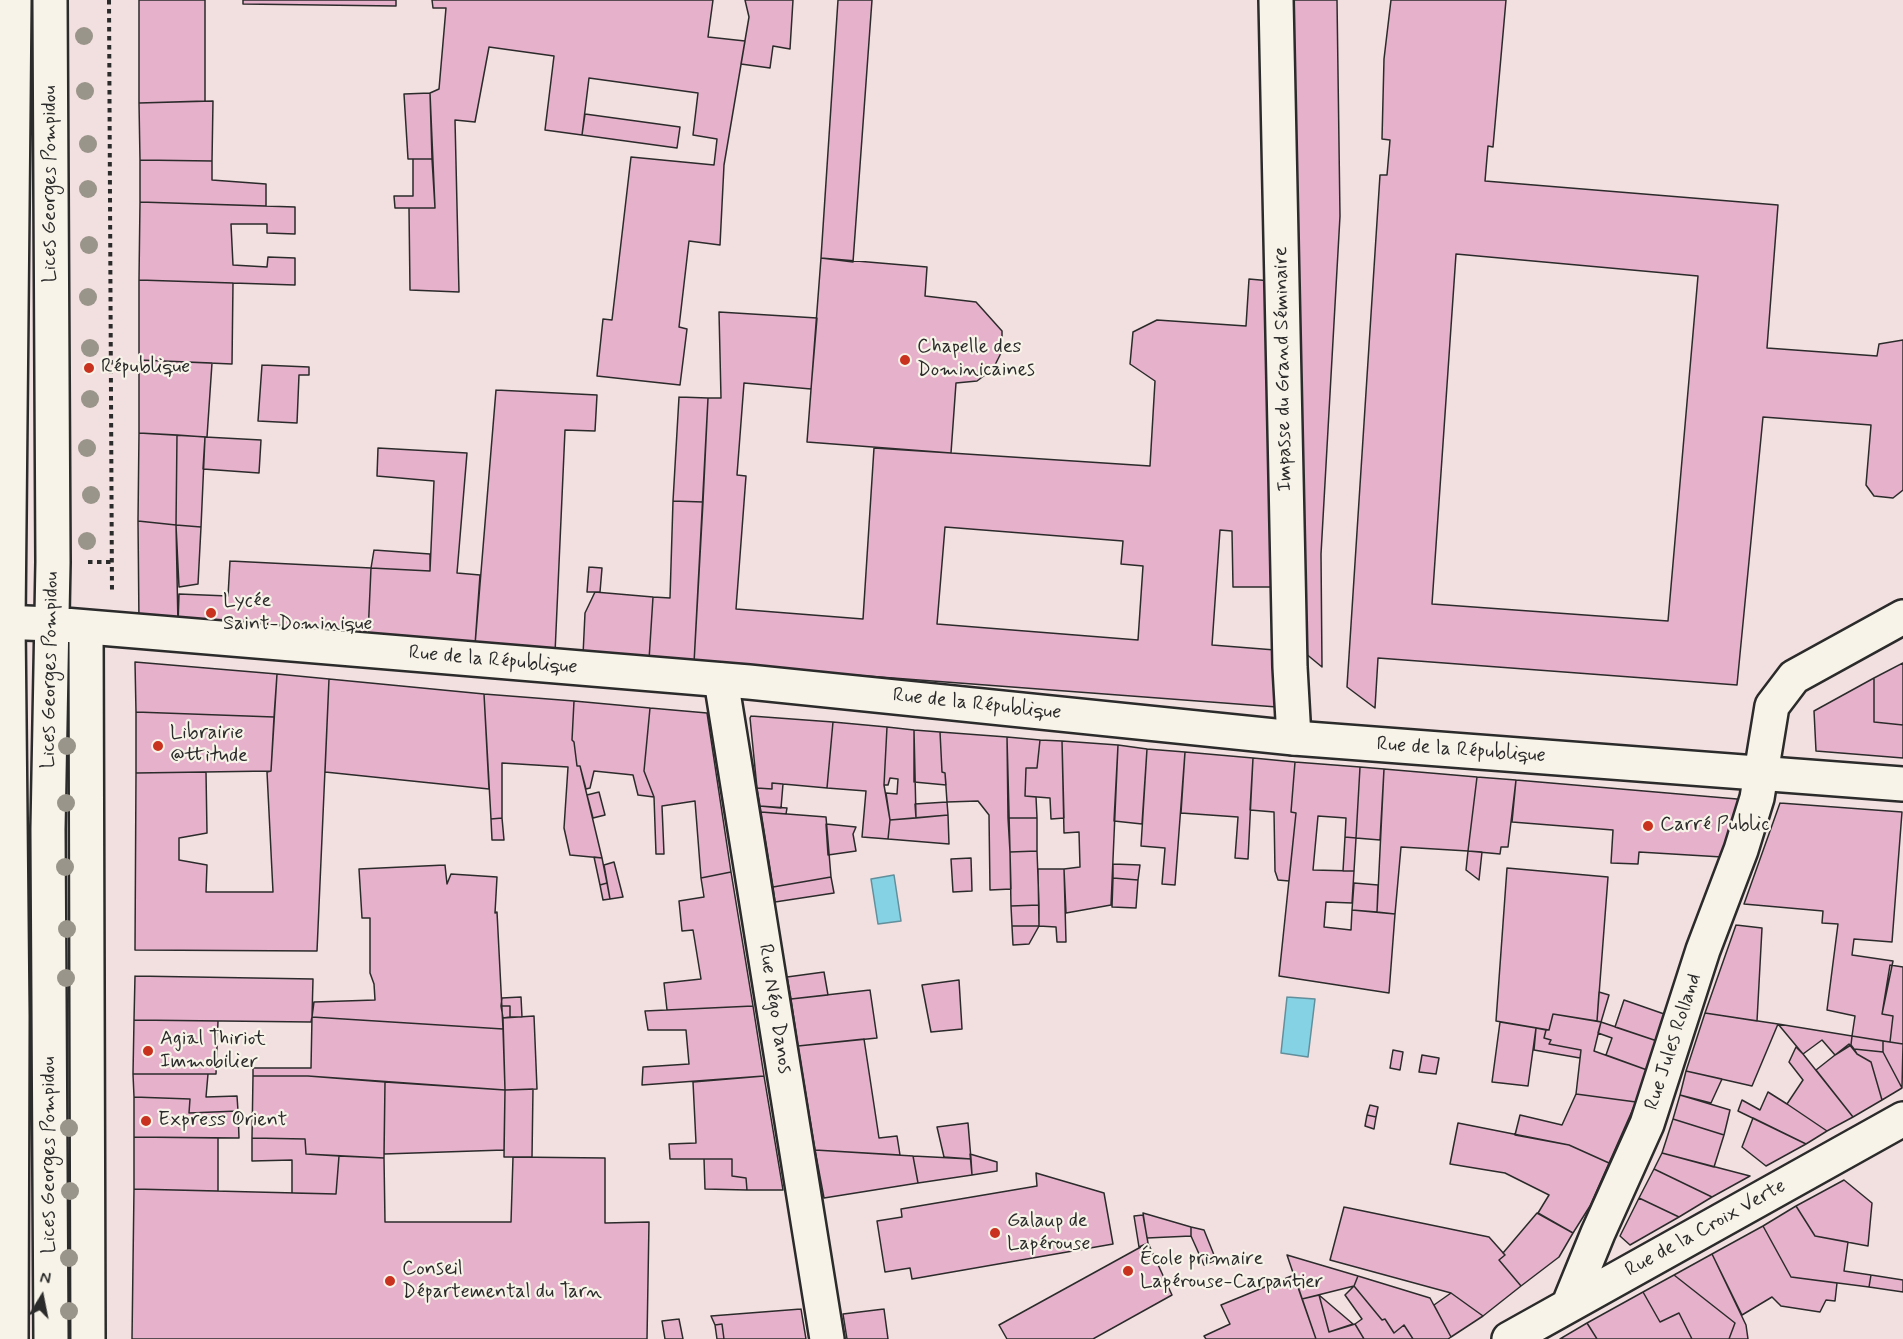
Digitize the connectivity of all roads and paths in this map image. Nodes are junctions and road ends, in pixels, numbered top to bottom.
1 (14, 0) edge
2 (50, 0) edge
3 (109, 0) edge
4 (1276, 0) edge
5 (1903, 617) edge
6 (52, 624) junction
7 (3, 625) edge
8 (99, 628) junction
9 (721, 680) junction
10 (1294, 738) junction
11 (1762, 773) junction
12 (1903, 784) edge
13 (48, 829) junction
14 (86, 830) junction
15 (6, 1016) edge
16 (1903, 1119) edge
17 (6, 1254) edge
18 (1569, 1304) junction
19 (11, 1339) edge
20 (51, 1339) edge
21 (88, 1339) edge
22 (827, 1339) edge
23 (1509, 1339) edge

1 - 7 main road, Lices Georges Pompidou
2 - 6 main road, Lices Georges Pompidou
3 - 8 path
4 - 10 main road, Impasse du Grand Séminaire
5 - 11 main road, Rue Jules Rolland
6 - 7 main road, Rue de la République
6 - 8 main road, Rue de la République
6 - 13 main road, Lices Georges Pompidou
7 - 15 main road, Lices Georges Pompidou
8 - 9 main road, Rue de la République
8 - 14 main road
9 - 10 main road, Rue de la République
9 - 22 main road, Rue Négo Danos
10 - 11 main road, Rue de la République
11 - 12 main road, Rue de la République
11 - 18 main road, Rue Jules Rolland
13 - 14 main road
13 - 20 main road, Lices Georges Pompidou
14 - 21 main road
15 - 17 main road, Lices Georges Pompidou
16 - 18 main road, Rue de la Croix Verte
17 - 19 main road, Lices Georges Pompidou
18 - 23 main road, Rue de la Croix Verte

